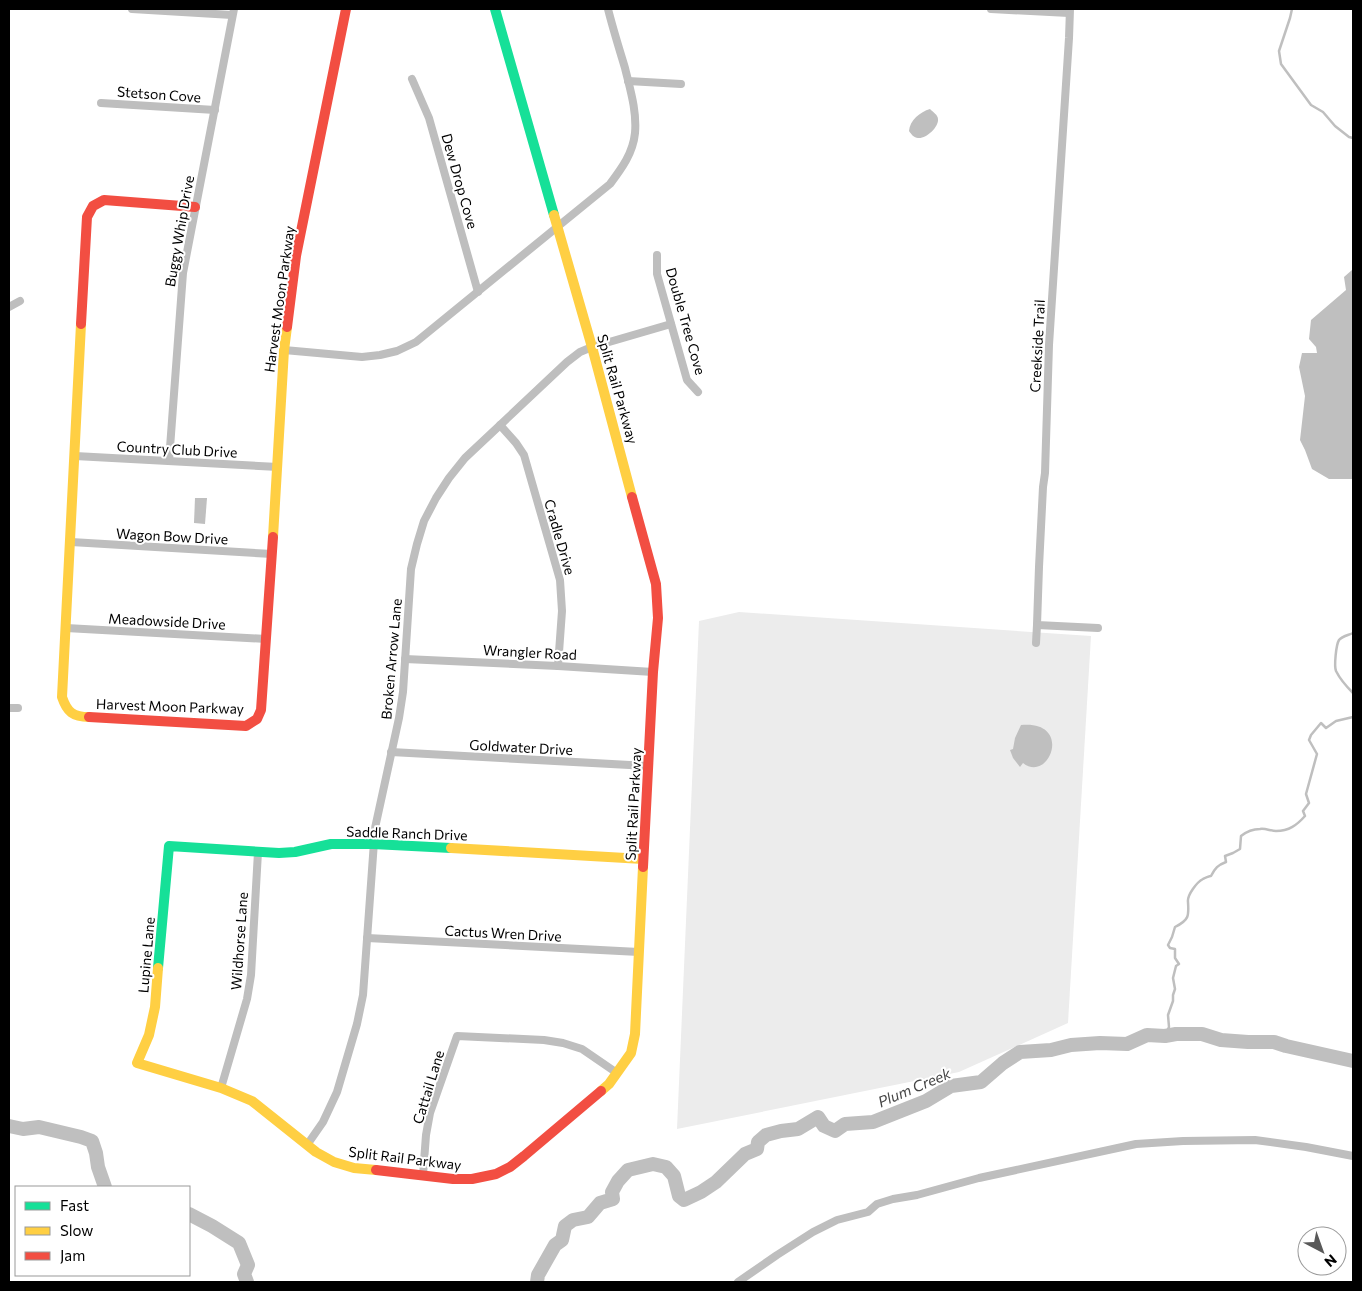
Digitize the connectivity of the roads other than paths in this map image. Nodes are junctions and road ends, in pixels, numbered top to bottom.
1 (132, 9) edge
2 (346, 9) edge
3 (495, 9) edge
4 (608, 9) edge
5 (991, 9) edge
6 (1070, 11) edge
7 (233, 12) edge
8 (412, 79) dead end
9 (628, 81) junction
10 (680, 84) dead end
11 (101, 103) dead end
12 (215, 110) junction
13 (195, 207) junction
14 (557, 228) junction
15 (656, 255) dead end
16 (478, 292) junction
17 (20, 301) dead end
18 (9, 307) edge
19 (671, 324) junction
20 (592, 347) junction
21 (284, 350) junction
22 (698, 392) dead end
23 (500, 425) junction
24 (75, 456) junction
25 (169, 461) junction
26 (278, 467) junction
27 (71, 542) junction
28 (272, 554) junction
29 (1037, 625) junction
30 (66, 628) junction
31 (1098, 628) dead end
32 (266, 639) junction
33 (1036, 643) dead end
34 (405, 659) junction
35 (558, 666) junction
36 (653, 672) junction
37 (9, 708) edge
38 (18, 708) dead end
39 (391, 752) junction
40 (648, 766) junction
41 (373, 844) junction
42 (170, 846) joint
43 (258, 852) junction
44 (644, 859) junction
45 (367, 938) junction
46 (639, 952) junction
47 (137, 1063) joint
48 (617, 1074) junction
49 (221, 1088) junction
50 (307, 1145) junction
51 (1353, 1156) edge
52 (423, 1175) junction
53 (738, 1282) edge

1 - 7 street
2 - 21 street, Harvest Moon Parkway
3 - 14 street, Split Rail Parkway
4 - 9 street
5 - 6 street
6 - 29 street, Creekside Trail
7 - 12 street, Buggy Whip Drive
8 - 16 street, Dew Drop Cove
9 - 10 street
9 - 14 street
11 - 12 street, Stetson Cove
12 - 13 street, Buggy Whip Drive
13 - 24 street, Harvest Moon Parkway
13 - 25 street, Buggy Whip Drive
14 - 16 street
14 - 20 street, Split Rail Parkway
15 - 19 street, Double Tree Cove
16 - 21 street
17 - 18 street
19 - 20 street, Broken Arrow Lane
19 - 22 street, Double Tree Cove
20 - 23 street, Broken Arrow Lane
20 - 36 street, Split Rail Parkway
21 - 26 street, Harvest Moon Parkway
23 - 34 street, Broken Arrow Lane
23 - 35 street, Cradle Drive
24 - 25 street, Country Club Drive
24 - 27 street, Harvest Moon Parkway
25 - 26 street, Country Club Drive
26 - 28 street, Harvest Moon Parkway
27 - 28 street, Wagon Bow Drive
27 - 30 street, Harvest Moon Parkway
28 - 32 street, Harvest Moon Parkway
29 - 31 street
29 - 33 street, Creekside Trail
30 - 32 street, Meadowside Drive
30 - 32 street, Harvest Moon Parkway
34 - 35 street, Wrangler Road
34 - 39 street, Broken Arrow Lane
35 - 36 street, Wrangler Road
36 - 40 street, Split Rail Parkway
37 - 38 street
39 - 40 street, Goldwater Drive
39 - 41 street, Broken Arrow Lane
40 - 44 street, Split Rail Parkway
41 - 43 street, Saddle Ranch Drive
41 - 44 street, Saddle Ranch Drive
41 - 45 street, Broken Arrow Lane
42 - 43 street, Saddle Ranch Drive
42 - 47 street, Lupine Lane
43 - 49 street, Wildhorse Lane
44 - 46 street, Split Rail Parkway
45 - 46 street, Cactus Wren Drive
45 - 50 street, Broken Arrow Lane
46 - 48 street, Split Rail Parkway
47 - 49 street, Split Rail Parkway
48 - 52 street, Split Rail Parkway
48 - 52 street, Cattail Lane
49 - 50 street, Split Rail Parkway
50 - 52 street, Split Rail Parkway
51 - 53 street

